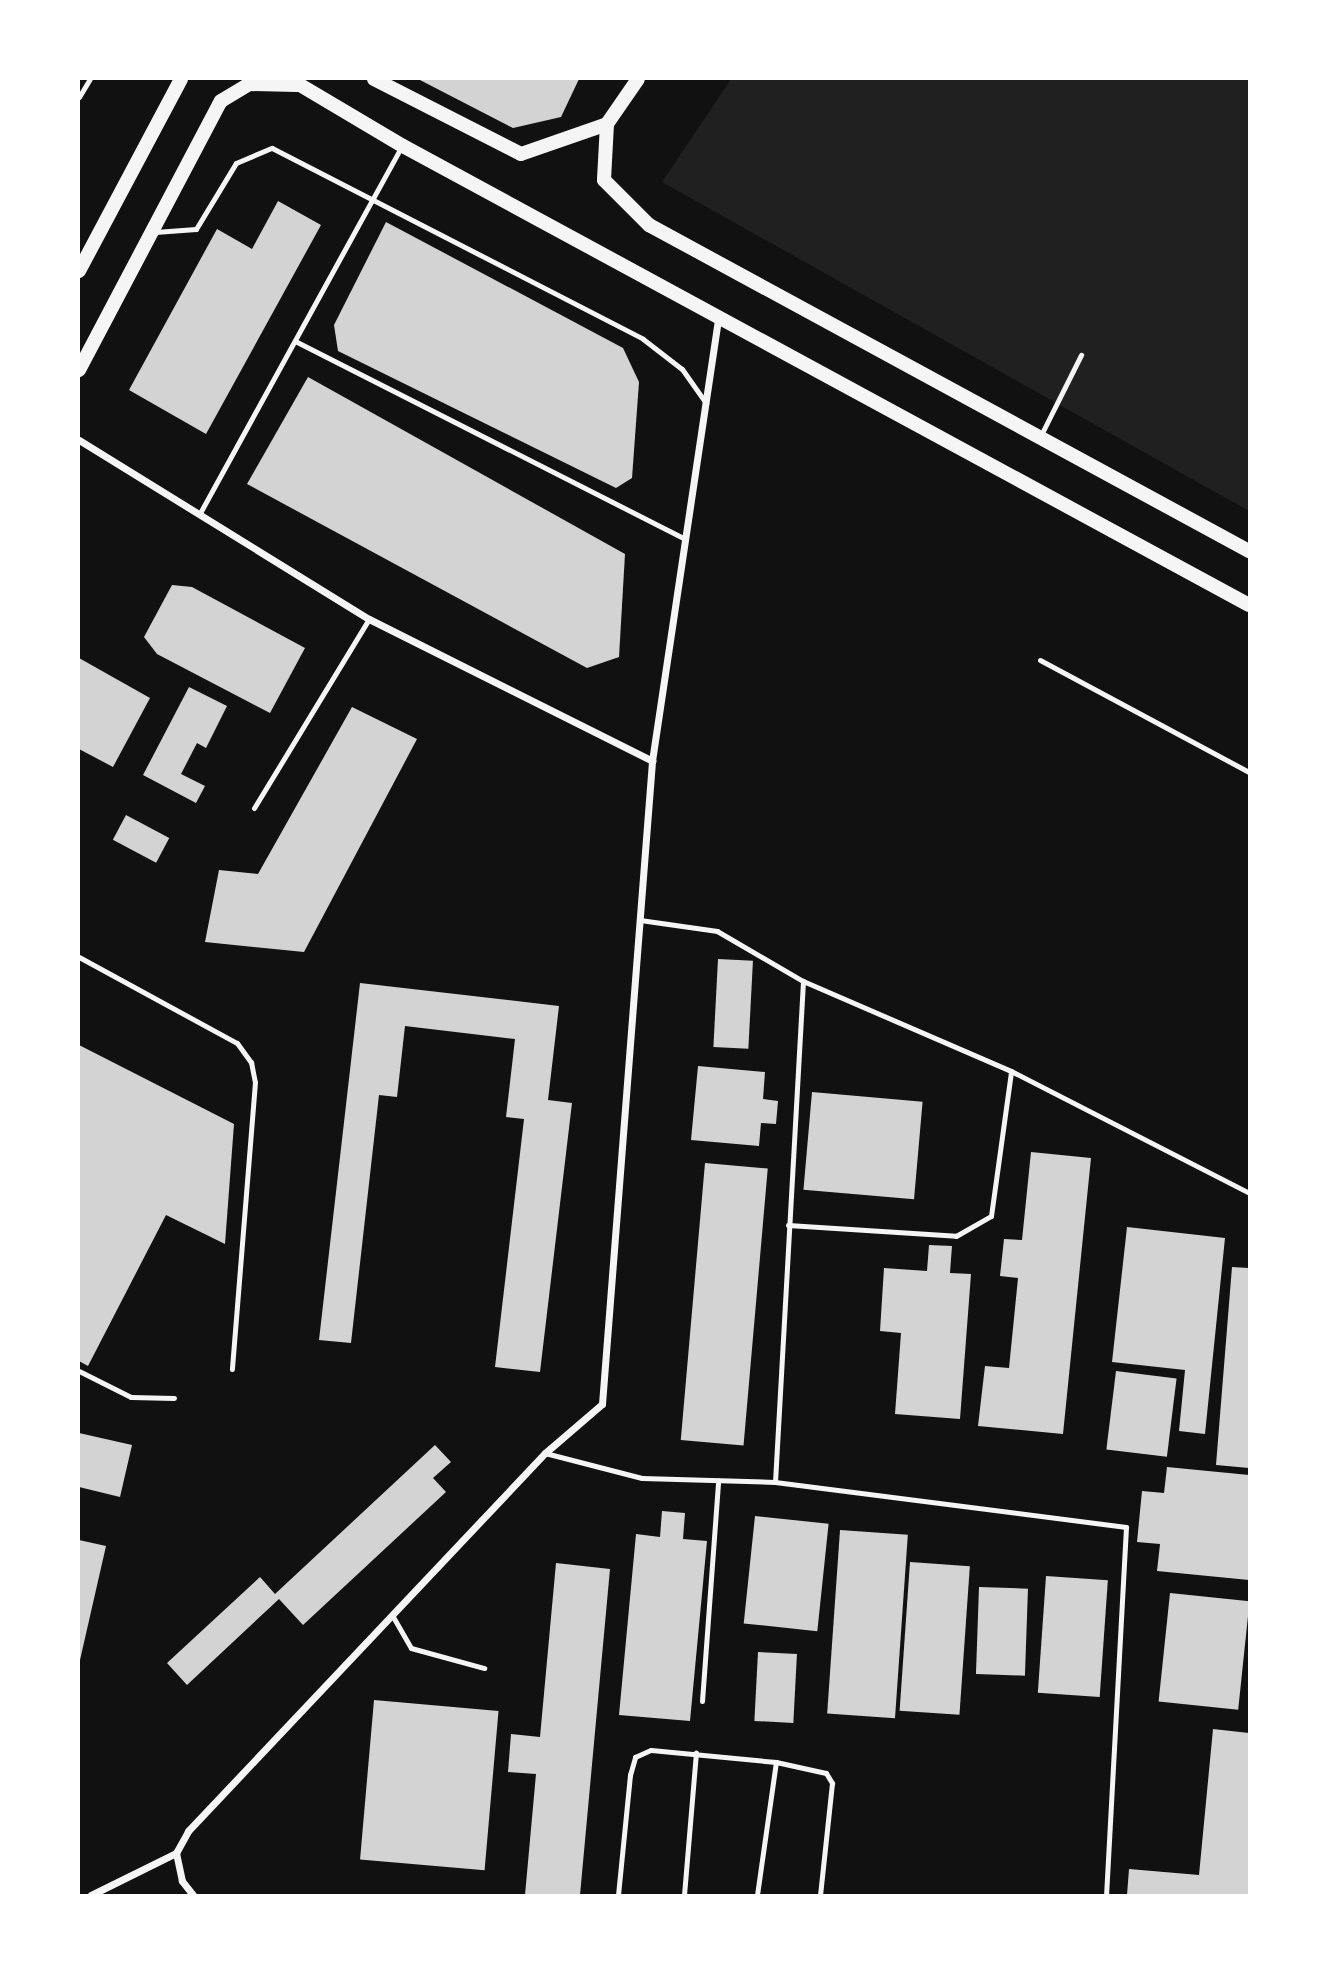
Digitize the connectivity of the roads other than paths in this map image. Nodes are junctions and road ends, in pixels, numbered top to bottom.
1 (90, 79) edge
2 (181, 79) edge
3 (374, 79) edge
4 (638, 79) edge
5 (293, 82) edge
6 (79, 97) edge
7 (607, 124) junction
8 (403, 146) junction
9 (372, 202) junction
10 (148, 233) junction
11 (79, 271) edge
12 (718, 318) junction
13 (295, 341) junction
14 (1081, 355) dead end
15 (79, 370) edge
16 (706, 403) junction
17 (1040, 437) junction
18 (79, 440) edge
19 (200, 513) junction
20 (685, 539) junction
21 (1249, 551) edge
22 (1249, 605) edge
23 (369, 619) junction
24 (1040, 660) dead end
25 (652, 761) junction
26 (1249, 772) edge
27 (254, 808) dead end
28 (640, 920) junction
29 (79, 957) edge
30 (803, 981) junction
31 (1011, 1071) junction
32 (1249, 1193) edge
33 (788, 1225) junction
34 (232, 1369) dead end
35 (79, 1371) edge
36 (174, 1398) dead end
37 (545, 1453) junction
38 (718, 1480) junction
39 (775, 1482) junction
40 (392, 1615) junction
41 (484, 1668) dead end
42 (702, 1701) dead end
43 (696, 1753) junction
44 (776, 1762) junction
45 (176, 1853) junction
46 (92, 1895) edge
47 (193, 1895) edge
48 (618, 1895) edge
49 (684, 1895) edge
50 (757, 1895) edge
51 (820, 1895) edge
52 (1106, 1895) edge

1 - 6 lane
2 - 11 main road
3 - 7 main road
4 - 7 main road
5 - 8 main road
5 - 10 main road
7 - 17 main road
8 - 9 lane
8 - 12 main road
9 - 10 lane
9 - 13 lane
9 - 16 lane
10 - 15 main road
12 - 16 street
12 - 22 main road
13 - 19 lane
13 - 20 lane
14 - 17 lane
16 - 20 street
17 - 21 main road
18 - 19 street
19 - 23 street
20 - 25 street
23 - 25 street
23 - 27 lane
24 - 26 lane
25 - 28 street
28 - 30 lane
28 - 37 street
29 - 34 lane
30 - 31 lane
30 - 33 lane
31 - 32 lane
31 - 33 lane
33 - 39 lane
35 - 36 lane
37 - 38 lane
37 - 40 street
38 - 39 lane
38 - 42 lane
39 - 52 lane
40 - 41 lane
40 - 45 street
43 - 44 lane
43 - 48 lane
43 - 49 lane
44 - 50 lane
44 - 51 lane
45 - 46 street
45 - 47 street

